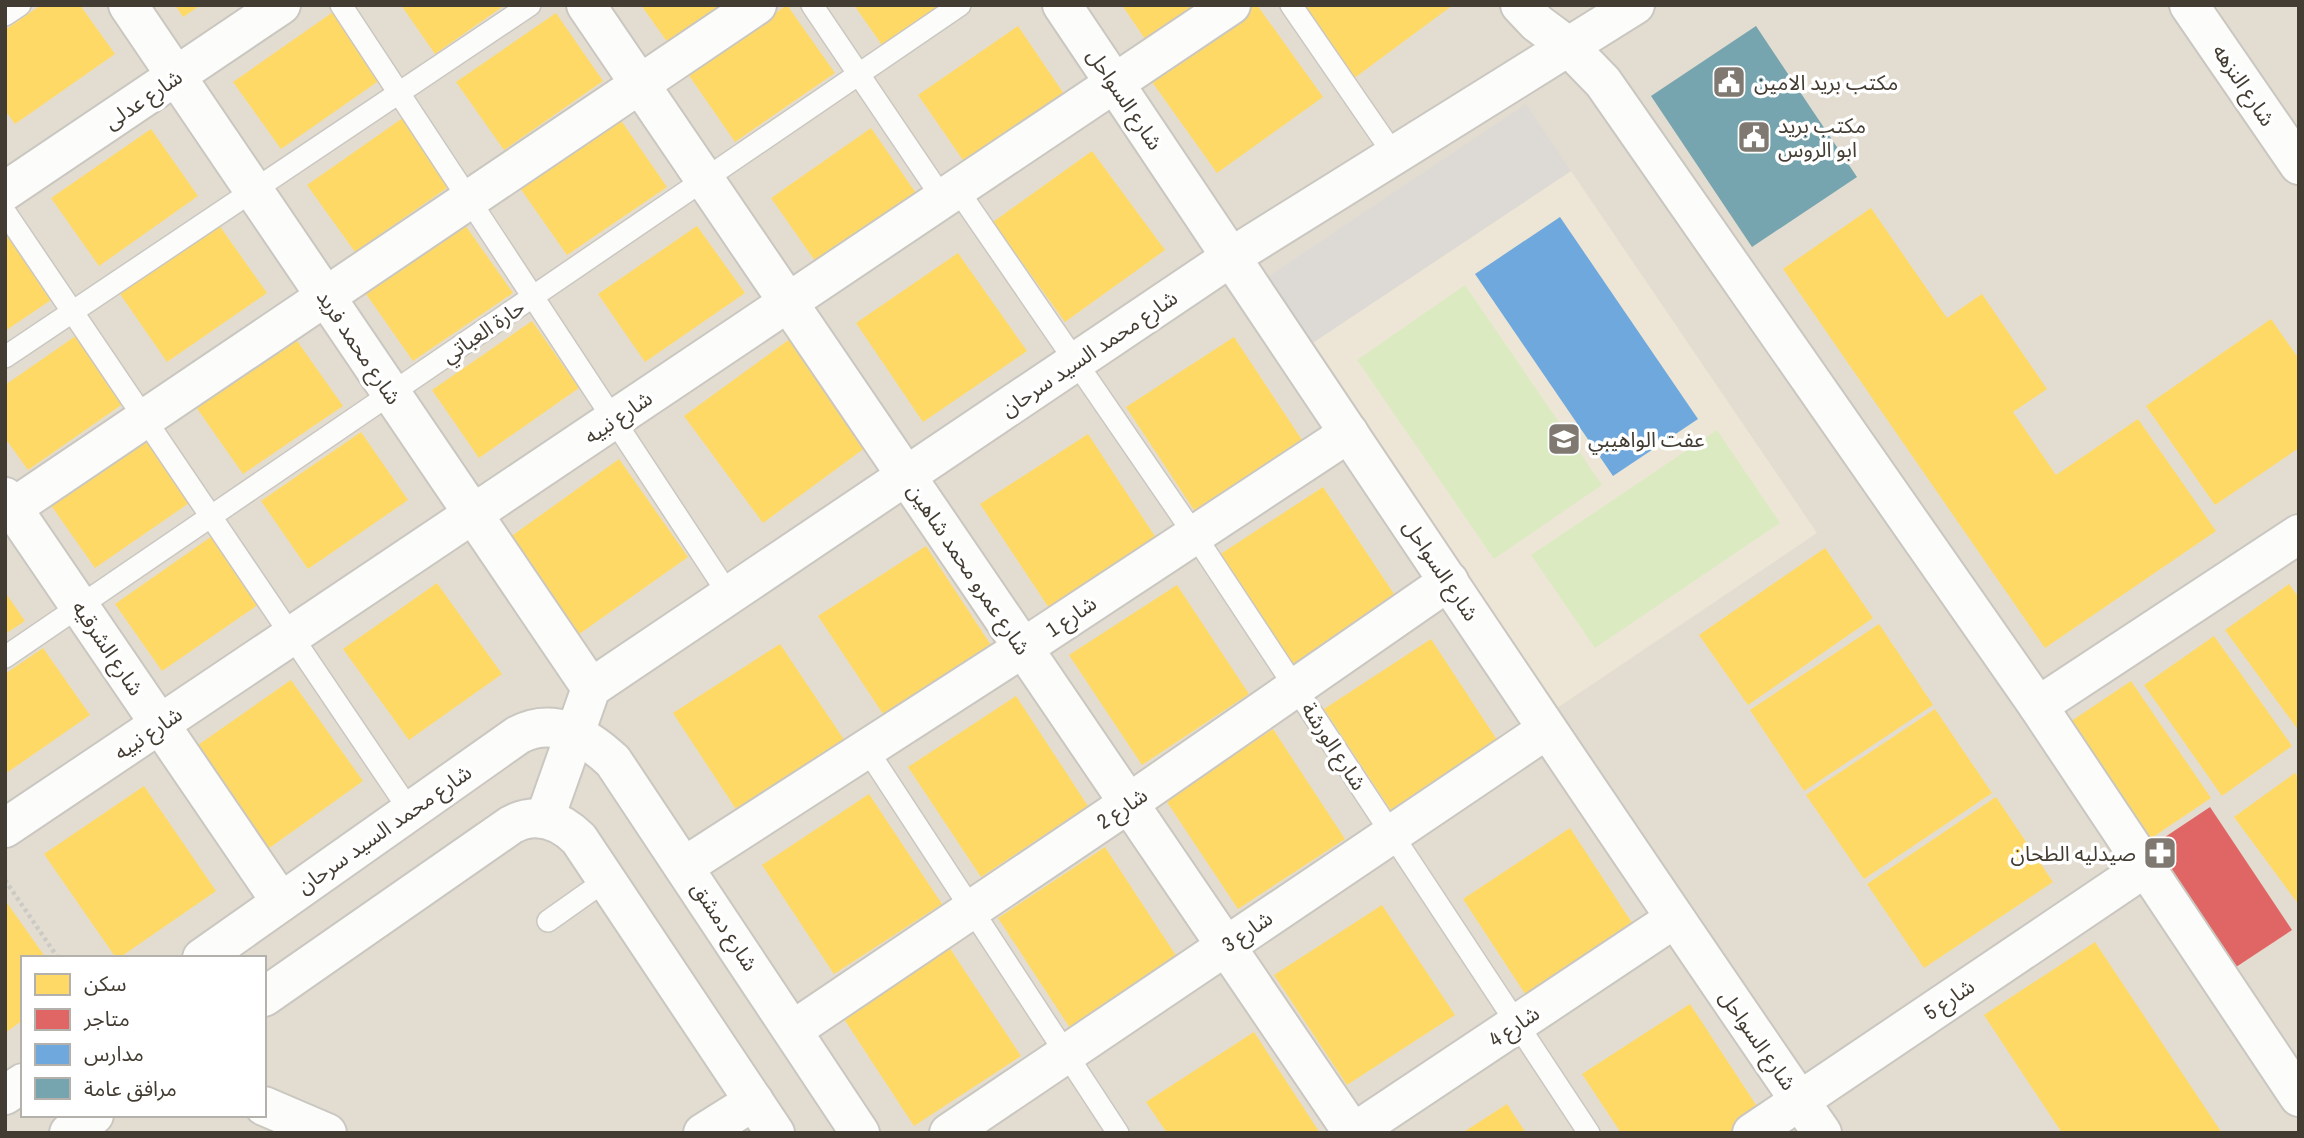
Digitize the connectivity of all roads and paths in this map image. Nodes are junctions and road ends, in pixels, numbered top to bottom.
1 (20, 5) edge
2 (128, 5) edge
3 (281, 5) edge
4 (341, 5) edge
5 (530, 5) edge
6 (586, 5) edge
7 (757, 5) edge
8 (812, 5) edge
9 (960, 5) edge
10 (1062, 5) edge
11 (1231, 5) edge
12 (1291, 5) edge
13 (1520, 5) edge
14 (1635, 5) edge
15 (2189, 5) edge
16 (5, 15) edge
17 (1568, 46) junction
18 (858, 75) junction
19 (176, 77) junction
20 (1115, 84) junction
21 (640, 85) junction
22 (399, 93) junction
23 (1395, 156) junction
24 (2299, 166) edge
25 (704, 179) junction
26 (5, 191) edge
27 (253, 191) junction
28 (950, 194) junction
29 (469, 200) junction
30 (5, 212) edge
31 (1231, 257) junction
32 (326, 297) junction
33 (533, 298) junction
34 (788, 303) junction
35 (72, 312) junction
36 (5, 357) edge
37 (1076, 362) junction
38 (391, 394) junction
39 (145, 419) junction
40 (614, 420) junction
41 (1349, 433) junction
42 (906, 476) junction
43 (8, 506) edge
44 (473, 514) junction
45 (211, 516) junction
46 (1194, 534) junction
47 (2299, 534) edge
48 (1449, 581) junction
49 (729, 595) junction
50 (80, 607) junction
51 (292, 636) junction
52 (1023, 648) junction
53 (5, 657) edge
54 (591, 688) junction
55 (1295, 688) junction
56 (2038, 706) junction
57 (160, 725) junction
58 (1546, 730) junction
59 (575, 733) junction
60 (866, 748) junction
61 (1129, 803) junction
62 (410, 811) junction
63 (545, 818) junction
64 (5, 828) edge
65 (1392, 834) junction
66 (685, 866) junction
67 (2146, 867) junction
68 (5, 880) edge
69 (606, 880) junction
70 (281, 902) junction
71 (972, 910) junction
72 (1674, 919) junction
73 (548, 921) dead end
74 (1226, 946) junction
75 (57, 956) edge
76 (205, 956) edge
77 (266, 996) edge
78 (1517, 1023) junction
79 (793, 1030) junction
80 (1066, 1054) junction
81 (2293, 1076) edge
82 (21, 1084) edge
83 (5, 1096) edge
84 (1799, 1100) junction
85 (754, 1101) junction
86 (266, 1107) edge
87 (91, 1117) edge
88 (69, 1133) edge
89 (327, 1133) edge
90 (703, 1133) edge
91 (775, 1133) edge
92 (860, 1133) edge
93 (949, 1133) edge
94 (1118, 1133) edge
95 (1353, 1133) edge
96 (1590, 1133) edge
97 (1752, 1133) edge
98 (1822, 1133) edge

1 - 16 lane
2 - 19 street, شارع محمد فريد
3 - 19 street, شارع عدلى
4 - 22 lane
5 - 22 lane
6 - 21 street, شارع عمرو محمد شاهين
7 - 21 street
8 - 18 lane, شارع الورشة
9 - 18 lane, حارة العباتي
10 - 20 street, شارع السواحل
11 - 20 street, شارع نبيه
12 - 23 lane
13 - 17 street
14 - 17 street, شارع محمد السيد سرحان
15 - 24 street, شارع النزهه
17 - 23 street, شارع محمد السيد سرحان
17 - 56 street
18 - 25 lane, حارة العباتي
18 - 28 lane, شارع الورشة
19 - 26 street, شارع عدلى
19 - 27 street, شارع محمد فريد
20 - 28 street, شارع نبيه
20 - 31 street, شارع السواحل
21 - 25 street, شارع عمرو محمد شاهين
21 - 29 street
22 - 27 lane
22 - 29 lane
23 - 31 street, شارع محمد السيد سرحان
25 - 33 lane, حارة العباتي
25 - 34 street, شارع عمرو محمد شاهين
27 - 32 street, شارع محمد فريد
27 - 35 lane
28 - 34 street, شارع نبيه
28 - 37 lane, شارع الورشة
29 - 32 street
29 - 33 lane
30 - 35 lane
31 - 37 street, شارع محمد السيد سرحان
31 - 41 street, شارع السواحل
32 - 38 street, شارع محمد فريد
32 - 39 street
33 - 38 lane, حارة العباتي
33 - 40 lane
34 - 40 street, شارع نبيه
34 - 42 street, شارع عمرو محمد شاهين
35 - 36 lane
35 - 39 lane
37 - 42 street, شارع محمد السيد سرحان
37 - 46 lane, شارع الورشة
38 - 44 street, شارع محمد فريد
38 - 45 lane, حارة العباتي
39 - 43 street
39 - 45 lane
40 - 44 street, شارع نبيه
40 - 49 lane
41 - 46 street, شارع 1
41 - 48 street, شارع السواحل
42 - 49 street, شارع محمد السيد سرحان
42 - 52 street, شارع عمرو محمد شاهين
43 - 50 street, شارع الشرقيه
44 - 51 street, شارع نبيه
44 - 54 street, شارع محمد فريد
45 - 50 lane, حارة العباتي
45 - 51 lane
46 - 52 street, شارع 1
46 - 55 lane, شارع الورشة
47 - 56 street
48 - 55 street, شارع 2
48 - 58 street, شارع السواحل
49 - 54 street, شارع محمد السيد سرحان
50 - 53 lane, حارة العباتي
50 - 57 street, شارع الشرقيه
51 - 57 street, شارع نبيه
51 - 62 lane
52 - 60 street, شارع 1
52 - 61 street, شارع عمرو محمد شاهين
54 - 59 street
55 - 61 street, شارع 2
55 - 65 lane, شارع الورشة
56 - 67 street
57 - 64 street, شارع نبيه
57 - 70 street, شارع الشرقيه
58 - 65 street, شارع 3
58 - 72 street, شارع السواحل
59 - 62 street, شارع محمد السيد سرحان
59 - 63 street
59 - 66 street, شارع دمشق
60 - 66 street, شارع 1
60 - 71 lane
61 - 71 street, شارع 2
61 - 74 street, شارع عمرو محمد شاهين
62 - 70 street, شارع محمد السيد سرحان
63 - 69 street
63 - 77 street
65 - 74 street, شارع 3
65 - 78 lane, شارع الورشة
66 - 79 street, شارع دمشق
67 - 81 street
67 - 84 street, شارع 5
68 - 75 path
69 - 73 lane
69 - 85 street
70 - 76 street, شارع محمد السيد سرحان
71 - 79 street, شارع 2
71 - 80 lane
72 - 78 street, شارع 4
72 - 84 street, شارع السواحل
74 - 80 street, شارع 3
74 - 95 street, شارع عمرو محمد شاهين
78 - 95 street, شارع 4
78 - 96 lane, شارع الورشة
79 - 92 street, شارع دمشق
80 - 93 street, شارع 3
80 - 94 lane
82 - 83 street
84 - 97 street, شارع 5
84 - 98 street, شارع السواحل
85 - 90 street
85 - 91 street
86 - 89 street
87 - 88 street

